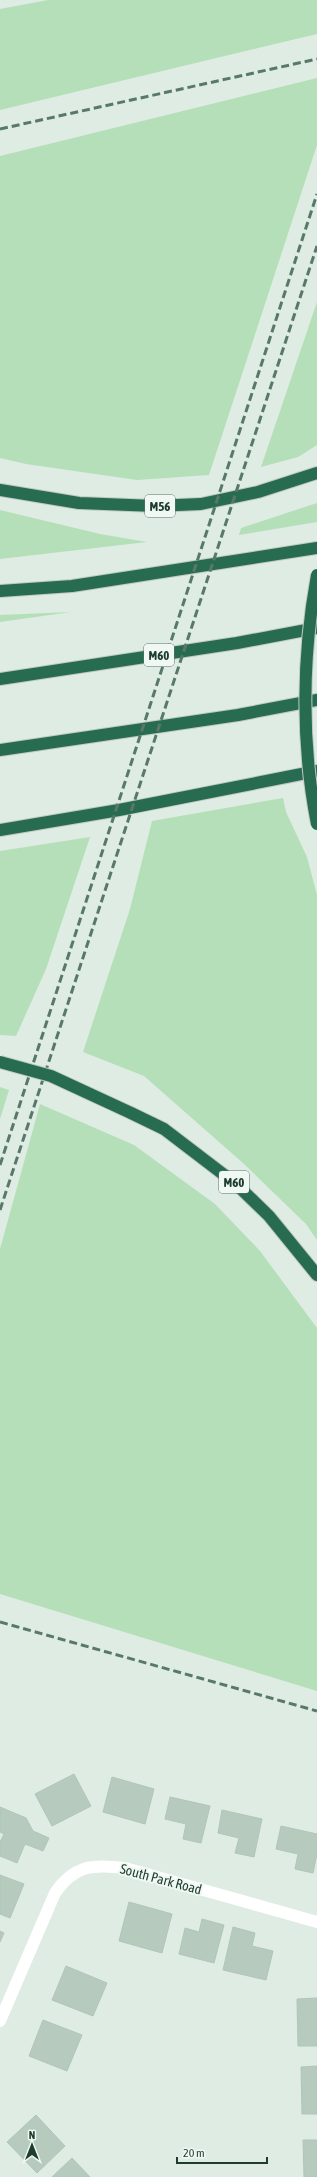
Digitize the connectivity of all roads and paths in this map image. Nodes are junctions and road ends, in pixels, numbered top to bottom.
1 (317, 473) edge
2 (0, 490) edge
3 (317, 548) edge
4 (317, 575) edge
5 (0, 591) edge
6 (317, 628) edge
7 (0, 679) edge
8 (317, 700) edge
9 (0, 750) edge
10 (317, 772) edge
11 (317, 824) edge
12 (0, 830) edge
13 (0, 1062) edge
14 (317, 1275) edge
15 (317, 1922) edge
16 (0, 2021) edge

1 - 2 highway, M56
3 - 5 highway
4 - 11 highway, bridge
6 - 7 highway, M60
8 - 9 highway
10 - 12 highway
13 - 14 highway, M60, bridge
15 - 16 street, South Park Road

